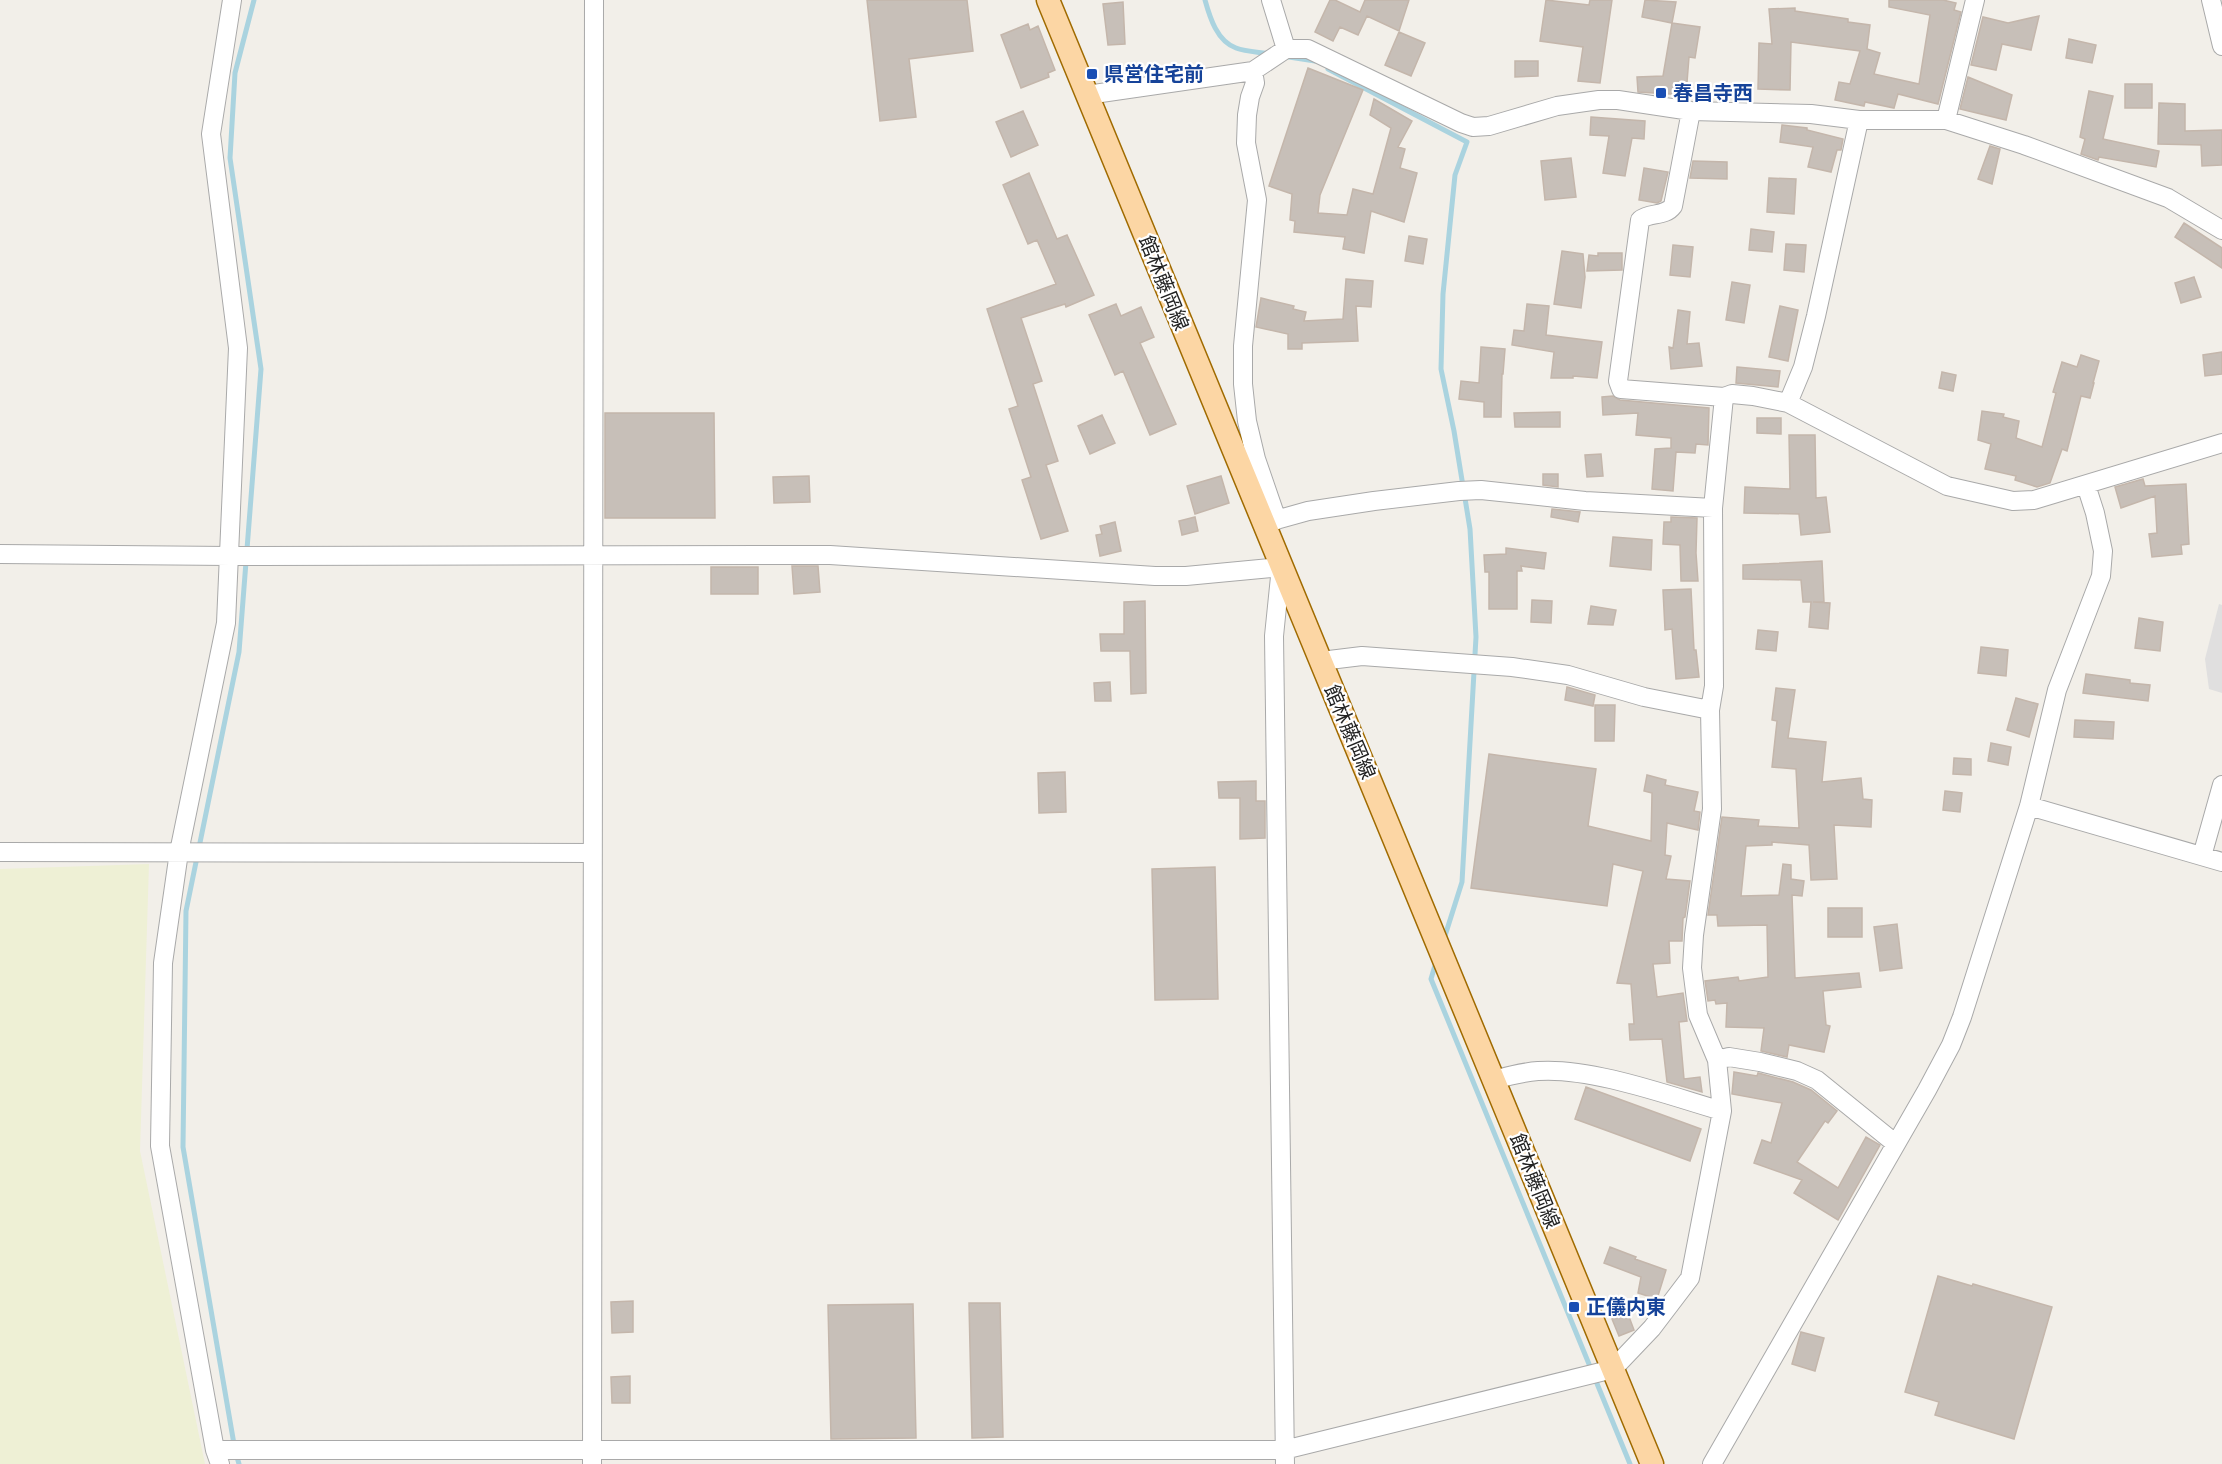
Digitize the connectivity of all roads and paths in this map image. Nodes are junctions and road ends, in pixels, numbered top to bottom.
1 (232, 0) edge
2 (594, 0) edge
3 (1048, 0) edge
4 (1271, 0) edge
5 (1975, 0) edge
6 (2211, 0) edge
7 (2222, 46) edge
8 (1286, 49) junction
9 (1253, 71) junction
10 (1087, 95) junction
11 (1691, 111) junction
12 (1859, 120) junction
13 (1946, 120) junction
14 (2222, 230) edge
15 (1724, 397) junction
16 (1788, 404) junction
17 (2222, 444) edge
18 (2086, 485) junction
19 (1713, 508) junction
20 (1270, 522) junction
21 (0, 554) edge
22 (229, 556) junction
23 (592, 556) junction
24 (1281, 567) junction
25 (1321, 661) junction
26 (1710, 710) junction
27 (2222, 785) edge
28 (2029, 806) junction
29 (0, 852) edge
30 (179, 852) junction
31 (592, 852) junction
32 (2202, 856) junction
33 (2222, 862) edge
34 (1717, 1060) junction
35 (1493, 1080) junction
36 (1722, 1111) junction
37 (1896, 1144) junction
38 (1613, 1369) junction
39 (217, 1457) edge
40 (592, 1457) edge
41 (1285, 1457) edge
42 (1652, 1464) edge
43 (1712, 1464) edge

1 - 22 street
2 - 23 street
3 - 10 main road, 館林藤岡線
4 - 8 street
5 - 13 street
6 - 7 street
8 - 9 street
8 - 11 street
9 - 10 street
9 - 20 street
10 - 20 main road, 館林藤岡線
11 - 12 street
11 - 15 street
12 - 13 street
12 - 16 street
13 - 14 street
15 - 16 street
15 - 19 street
16 - 18 street
17 - 18 street
18 - 28 street
19 - 20 street
19 - 26 street
20 - 24 main road, 館林藤岡線
21 - 22 street
22 - 23 street
22 - 30 street
23 - 24 street
23 - 31 street
24 - 25 main road, 館林藤岡線
24 - 41 street
25 - 26 street
25 - 35 main road, 館林藤岡線
26 - 34 street
27 - 32 street
28 - 32 street
28 - 37 street
29 - 30 street
30 - 31 street
30 - 39 street
31 - 40 street
32 - 33 street
34 - 36 street
34 - 37 street
35 - 36 street
35 - 38 main road, 館林藤岡線
36 - 38 street
37 - 43 street
38 - 41 street
38 - 42 main road, 館林藤岡線
39 - 40 street
40 - 41 street

